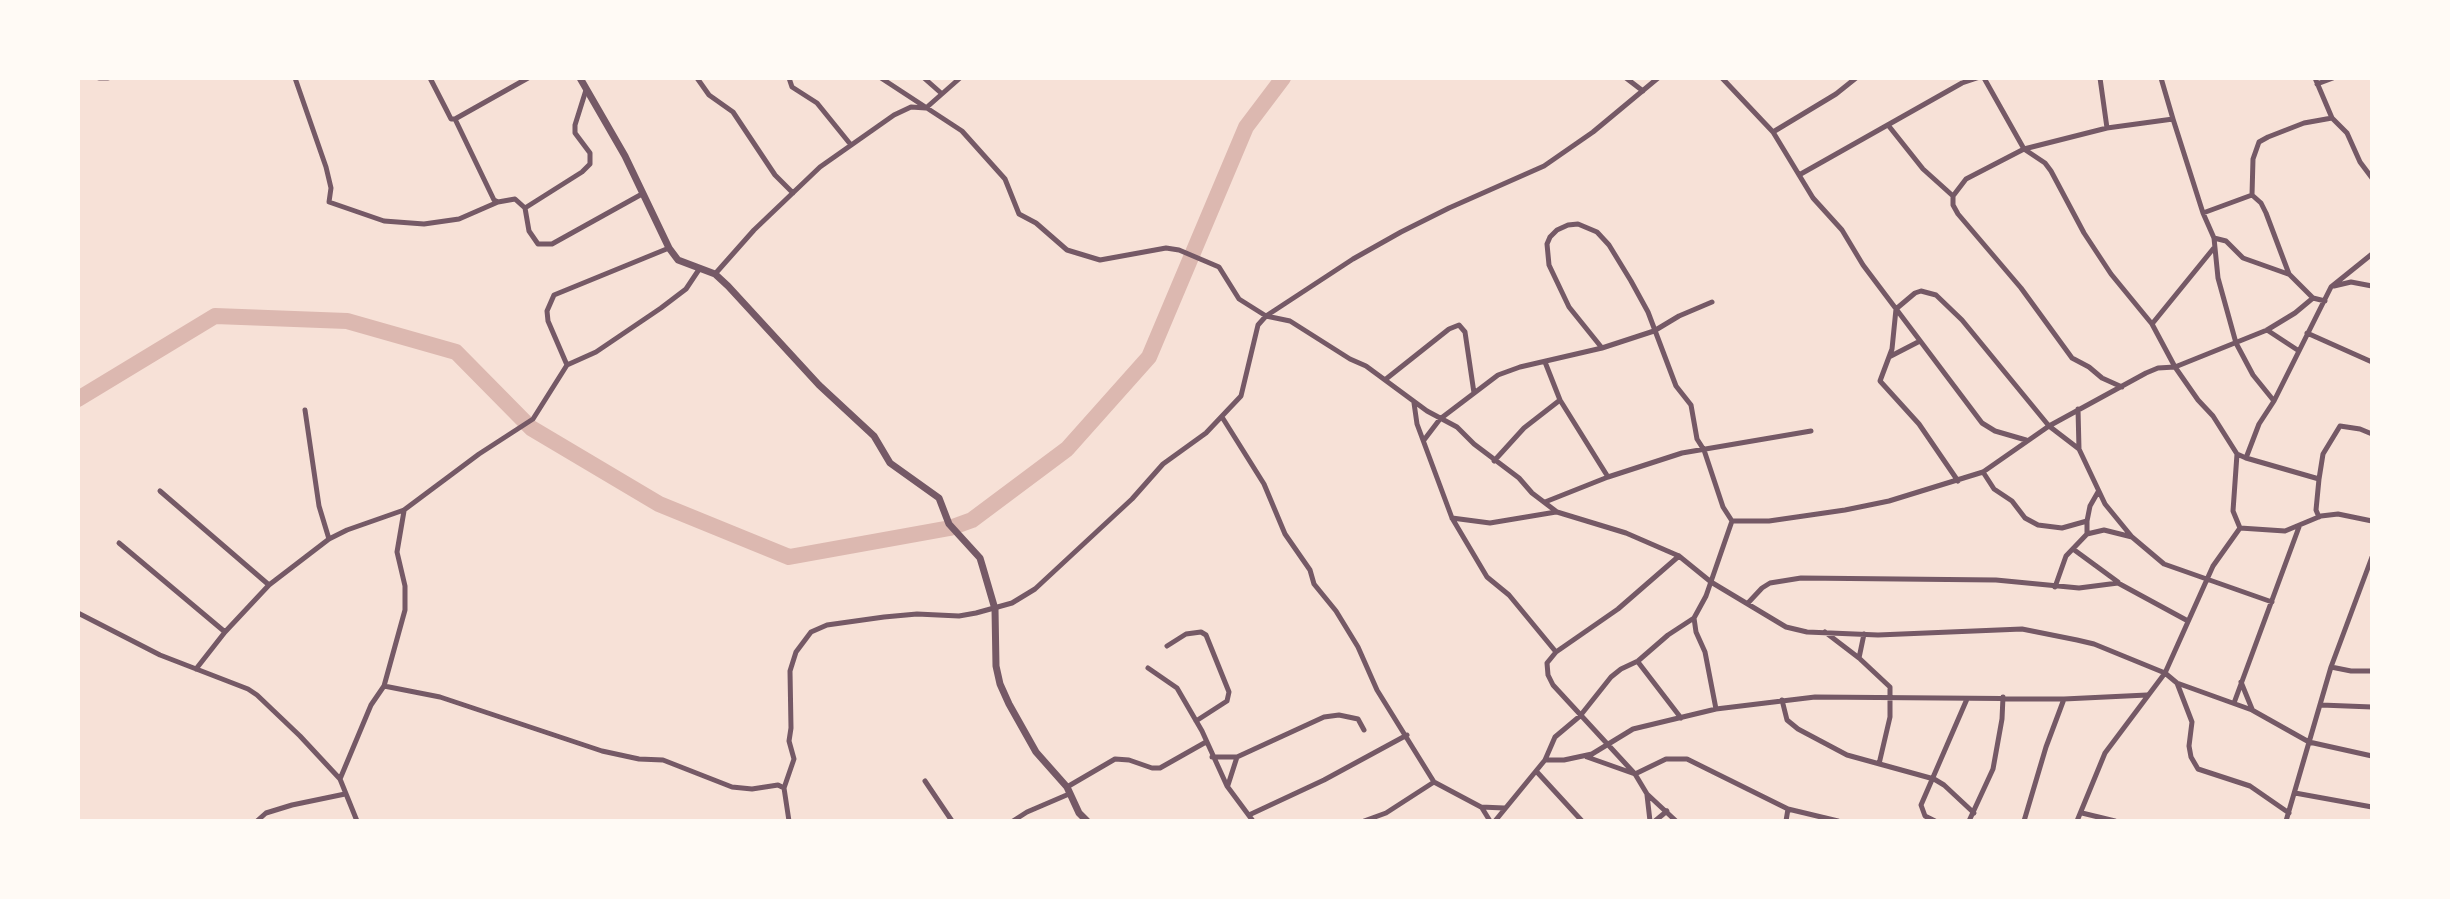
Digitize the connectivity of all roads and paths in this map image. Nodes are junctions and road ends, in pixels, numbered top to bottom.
1 (99, 78) edge
2 (108, 78) edge
3 (295, 78) edge
4 (430, 78) edge
5 (528, 78) edge
6 (580, 78) edge
7 (697, 78) edge
8 (789, 78) edge
9 (881, 78) edge
10 (924, 78) edge
11 (960, 78) edge
12 (1626, 78) edge
13 (1658, 78) edge
14 (1722, 78) edge
15 (1856, 78) edge
16 (1977, 78) edge
17 (1984, 78) edge
18 (2100, 78) edge
19 (2161, 78) edge
20 (2333, 78) edge
21 (1961, 81) edge
22 (2316, 81) edge
23 (587, 88) junction
24 (1643, 91) junction
25 (941, 93) junction
26 (926, 108) junction
27 (2332, 118) junction
28 (455, 119) junction
29 (2173, 119) junction
30 (1888, 125) junction
31 (2107, 128) junction
32 (1773, 132) junction
33 (851, 145) junction
34 (2024, 149) junction
35 (1799, 175) junction
36 (2372, 178) edge
37 (793, 193) junction
38 (642, 194) junction
39 (2252, 195) junction
40 (1953, 196) junction
41 (498, 202) junction
42 (525, 208) junction
43 (2203, 213) junction
44 (2214, 238) junction
45 (669, 248) junction
46 (2214, 248) junction
47 (2372, 254) edge
48 (700, 268) junction
49 (715, 274) junction
50 (2289, 274) junction
51 (2372, 286) edge
52 (2331, 287) junction
53 (2313, 298) junction
54 (2325, 301) junction
55 (1712, 302) dead end
56 (1896, 309) junction
57 (1266, 316) junction
58 (2152, 324) junction
59 (2267, 330) junction
60 (1654, 331) junction
61 (2307, 333) junction
62 (1920, 341) junction
63 (2236, 343) junction
64 (1602, 348) junction
65 (2299, 351) junction
66 (1889, 357) junction
67 (1545, 362) junction
68 (2372, 362) edge
69 (567, 365) junction
70 (2175, 367) junction
71 (1386, 379) junction
72 (2122, 387) junction
73 (1474, 393) junction
74 (1560, 400) junction
75 (2274, 401) junction
76 (1414, 403) junction
77 (2078, 409) junction
78 (305, 410) dead end
79 (1222, 417) junction
80 (1440, 419) junction
81 (2049, 426) junction
82 (1811, 431) dead end
83 (2372, 434) edge
84 (2026, 440) junction
85 (1423, 441) junction
86 (2079, 449) junction
87 (1704, 450) junction
88 (2237, 454) junction
89 (2246, 458) junction
90 (1494, 461) junction
91 (1983, 472) junction
92 (1608, 477) junction
93 (2319, 479) junction
94 (1958, 481) junction
95 (160, 491) dead end
96 (2099, 491) junction
97 (1544, 503) junction
98 (404, 510) junction
99 (1557, 512) junction
100 (2319, 517) junction
101 (1452, 518) junction
102 (1732, 521) junction
103 (2087, 521) junction
104 (2372, 521) edge
105 (2299, 527) junction
106 (2240, 528) junction
107 (2087, 534) junction
108 (2132, 537) junction
109 (329, 539) junction
110 (119, 543) dead end
111 (2073, 549) junction
112 (1679, 556) junction
113 (2372, 557) edge
114 (2207, 579) junction
115 (1711, 582) junction
116 (2118, 583) junction
117 (269, 585) junction
118 (2055, 587) junction
119 (2272, 602) junction
120 (1748, 603) junction
121 (995, 609) junction
122 (78, 613) edge
123 (1694, 618) junction
124 (2188, 621) junction
125 (1824, 631) junction
126 (225, 632) junction
127 (1864, 634) junction
128 (1167, 646) dead end
129 (1556, 652) junction
130 (1859, 658) junction
131 (1638, 661) junction
132 (2331, 667) junction
133 (1148, 668) dead end
134 (196, 669) junction
135 (2372, 671) edge
136 (2165, 673) junction
137 (2241, 682) junction
138 (2177, 683) junction
139 (384, 686) junction
140 (2147, 695) junction
141 (2003, 697) junction
142 (1892, 699) junction
143 (1967, 699) junction
144 (2064, 699) junction
145 (1782, 700) junction
146 (2234, 703) junction
147 (2321, 705) junction
148 (2372, 707) edge
149 (1716, 709) junction
150 (2252, 710) junction
151 (1580, 716) junction
152 (1681, 718) junction
153 (1196, 721) junction
154 (1364, 730) dead end
155 (1407, 735) junction
156 (1206, 742) junction
157 (2309, 742) junction
158 (1609, 745) junction
159 (1585, 756) junction
160 (2372, 756) edge
161 (1212, 757) junction
162 (1237, 757) junction
163 (1545, 760) junction
164 (1879, 764) junction
165 (1537, 771) junction
166 (1635, 774) junction
167 (1931, 778) junction
168 (340, 779) junction
169 (925, 781) dead end
170 (1434, 782) junction
171 (1227, 786) junction
172 (784, 788) junction
173 (1068, 790) junction
174 (2295, 793) junction
175 (345, 794) junction
176 (1647, 794) junction
177 (1481, 807) junction
178 (2372, 807) edge
179 (1504, 808) junction
180 (1788, 809) junction
181 (1667, 811) junction
182 (1079, 813) junction
183 (1974, 813) junction
184 (2082, 813) junction
185 (2289, 813) junction
186 (1249, 815) junction
187 (257, 821) edge
188 (357, 821) edge
189 (789, 821) edge
190 (952, 821) edge
191 (1013, 821) edge
192 (1072, 821) edge
193 (1087, 821) edge
194 (1253, 821) edge
195 (1364, 821) edge
196 (1492, 821) edge
197 (1582, 821) edge
198 (1652, 821) edge
199 (1676, 821) edge
200 (1786, 821) edge
201 (1838, 821) edge
202 (1935, 821) edge
203 (1969, 821) edge
204 (2024, 821) edge
205 (2077, 821) edge
206 (2115, 821) edge
207 (2286, 821) edge

1 - 2 street
3 - 41 street
4 - 28 street
5 - 28 street
6 - 23 street
7 - 37 street
8 - 33 street
9 - 26 street
10 - 25 street
11 - 25 street
12 - 24 street
13 - 24 street
14 - 32 street
15 - 32 street
16 - 21 street
17 - 34 street
18 - 31 street
19 - 29 street
20 - 22 street
21 - 30 street
22 - 27 street
23 - 38 street
23 - 42 street
24 - 57 street
25 - 26 street
26 - 33 street
26 - 57 street
27 - 36 street
27 - 39 street
28 - 41 street
29 - 31 street
29 - 43 street
30 - 35 street
30 - 40 street
31 - 34 street
32 - 35 street
33 - 37 street
34 - 40 street
34 - 58 street
35 - 56 street
37 - 49 street
38 - 42 street
38 - 45 street
39 - 43 street
39 - 50 street
40 - 72 street
41 - 42 street
43 - 44 street
44 - 46 street
44 - 50 street
45 - 48 street
45 - 69 street
46 - 58 street
46 - 63 street
47 - 52 street
48 - 49 street
48 - 69 street
49 - 121 street
50 - 53 street
51 - 52 street
52 - 54 street
53 - 54 street
53 - 59 street
54 - 61 street
55 - 60 street
56 - 62 street
56 - 66 street
56 - 81 street
57 - 71 street
57 - 79 street
58 - 70 street
59 - 63 street
59 - 65 street
60 - 64 street
60 - 64 street
60 - 87 street
61 - 65 street
61 - 68 street
62 - 66 street
62 - 84 street
63 - 70 street
63 - 75 street
64 - 67 street
65 - 75 street
66 - 94 street
67 - 73 street
67 - 74 street
69 - 98 street
70 - 72 street
70 - 88 street
71 - 73 street
71 - 76 street
72 - 77 street
73 - 80 street
74 - 90 street
74 - 92 street
75 - 89 street
76 - 80 street
76 - 85 street
77 - 81 street
77 - 86 street
78 - 109 street
79 - 121 street
79 - 155 street
80 - 85 street
80 - 90 street
81 - 84 street
81 - 86 street
82 - 87 street
83 - 93 street
84 - 91 street
85 - 101 street
86 - 96 street
87 - 92 street
87 - 102 street
88 - 89 street
88 - 106 street
89 - 93 street
90 - 97 street
91 - 94 street
91 - 103 street
92 - 97 street
93 - 100 street
94 - 102 street
95 - 117 street
96 - 103 street
96 - 108 street
97 - 99 street
98 - 109 street
98 - 139 street
99 - 101 street
99 - 112 street
100 - 104 street
100 - 105 street
101 - 129 street
102 - 115 street
103 - 107 street
105 - 106 street
105 - 119 street
106 - 114 street
107 - 108 street
107 - 111 street
108 - 114 street
109 - 117 street
110 - 126 street
111 - 116 street
111 - 118 street
112 - 115 street
112 - 129 street
113 - 132 street
114 - 119 street
114 - 124 street
115 - 120 street
115 - 123 street
116 - 118 street
116 - 124 street
117 - 126 street
118 - 120 street
119 - 137 street
120 - 125 street
121 - 172 street
121 - 173 street
122 - 134 street
123 - 131 street
123 - 149 street
124 - 136 street
125 - 127 street
125 - 130 street
126 - 134 street
127 - 130 street
127 - 136 street
128 - 153 street
129 - 151 street
130 - 142 street
131 - 151 street
131 - 152 street
132 - 135 street
132 - 147 street
133 - 153 street
134 - 168 street
136 - 138 street
136 - 140 street
137 - 146 street
137 - 150 street
138 - 146 street
138 - 185 street
139 - 168 street
139 - 172 street
140 - 144 street
140 - 184 street
141 - 143 street
141 - 144 street
141 - 183 street
142 - 143 street
142 - 145 street
142 - 164 street
143 - 167 street
144 - 204 street
145 - 149 street
145 - 164 street
146 - 150 street
147 - 148 street
147 - 157 street
149 - 152 street
150 - 157 street
151 - 158 street
151 - 163 street
152 - 158 street
153 - 156 street
154 - 162 street
155 - 170 street
155 - 186 street
156 - 161 street
156 - 173 street
157 - 160 street
157 - 174 street
158 - 159 street
158 - 166 street
159 - 163 street
159 - 166 street
161 - 162 street
161 - 171 street
162 - 171 street
163 - 165 street
164 - 167 street
165 - 179 street
165 - 197 street
166 - 176 street
166 - 180 street
167 - 183 street
167 - 202 street
168 - 175 street
169 - 190 street
170 - 177 street
170 - 195 street
171 - 186 street
172 - 189 street
173 - 182 street
173 - 191 street
174 - 178 street
174 - 185 street
175 - 187 street
175 - 188 street
176 - 181 street
176 - 198 street
177 - 179 street
177 - 196 street
179 - 196 street
180 - 200 street
180 - 201 street
181 - 198 street
181 - 199 street
182 - 192 street
182 - 193 street
183 - 203 street
184 - 205 street
184 - 206 street
185 - 207 street
186 - 194 street

